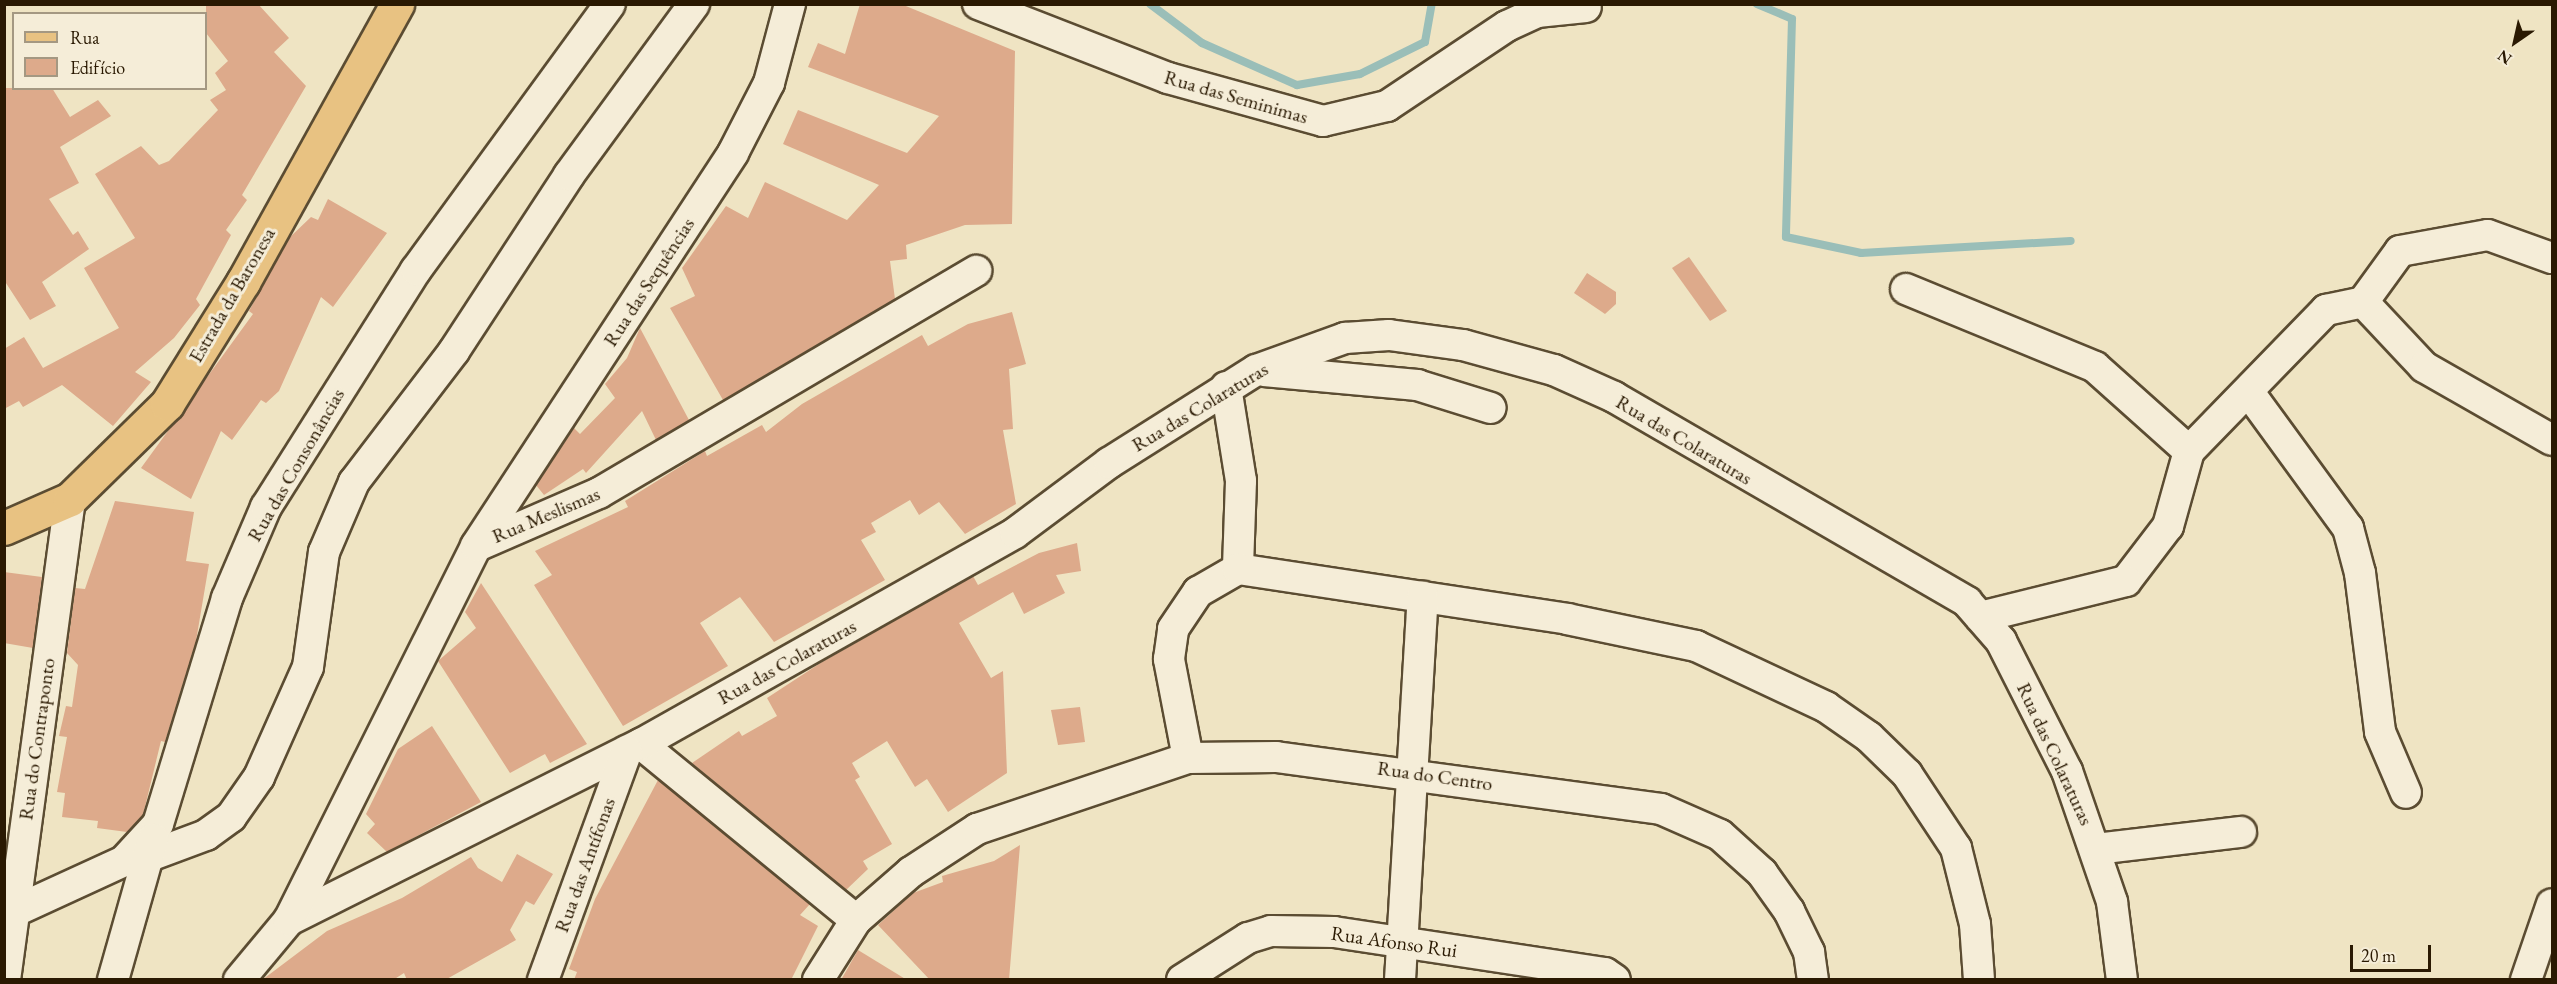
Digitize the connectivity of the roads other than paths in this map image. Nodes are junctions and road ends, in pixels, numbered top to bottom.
1 (397, 4) edge
2 (610, 4) edge
3 (694, 4) edge
4 (790, 4) edge
5 (978, 4) edge
6 (1586, 7) dead end
7 (2553, 258) edge
8 (976, 271) dead end
9 (1906, 289) dead end
10 (2363, 302) junction
11 (1256, 370) junction
12 (1226, 387) junction
13 (2248, 390) junction
14 (1491, 408) dead end
15 (2553, 440) edge
16 (2189, 451) junction
17 (70, 499) junction
18 (4, 528) edge
19 (477, 546) junction
20 (1238, 570) junction
21 (1423, 597) junction
22 (1980, 617) junction
23 (634, 748) junction
24 (1188, 758) junction
25 (1416, 772) junction
26 (2406, 793) dead end
27 (158, 824) junction
28 (2241, 832) dead end
29 (2096, 849) junction
30 (147, 857) junction
31 (2553, 904) edge
32 (13, 912) junction
33 (290, 920) junction
34 (856, 921) junction
35 (1400, 942) junction
36 (5, 980) edge
37 (113, 980) edge
38 (239, 980) edge
39 (543, 980) edge
40 (818, 980) edge
41 (1182, 980) edge
42 (1400, 980) edge
43 (1616, 980) edge
44 (1813, 980) edge
45 (1978, 980) edge
46 (2122, 980) edge
47 (2526, 980) edge

1 - 17 main road, Estrada da Baronesa
2 - 27 street, Rua das Consonâncias
3 - 30 street
4 - 19 street, Rua das Sequências
5 - 6 street, Rua das Seminimas
7 - 10 street
8 - 19 street, Rua Meslismas
9 - 16 street
10 - 13 street
10 - 15 street
11 - 12 street, Rua das Colaraturas
11 - 14 street
11 - 22 street, Rua das Colaraturas
12 - 20 street
12 - 23 street, Rua das Colaraturas
13 - 16 street
13 - 26 street
16 - 22 street
17 - 18 main road, Estrada da Baronesa
17 - 32 street, Rua do Contraponto
19 - 33 street, Rua Meslismas
20 - 21 street
20 - 24 street
21 - 25 street
21 - 45 street
22 - 29 street, Rua das Colaraturas
23 - 33 street, Rua das Colaraturas
23 - 34 street
23 - 39 street, Rua das Antífonas
24 - 25 street, Rua do Centro
24 - 34 street, Rua do Centro
25 - 35 street
25 - 44 street, Rua do Centro
27 - 30 street
27 - 32 street, Rua das Consonâncias
28 - 29 street
29 - 46 street, Rua das Colaraturas
30 - 37 street
31 - 47 street
32 - 36 street, Rua do Contraponto
33 - 38 street
34 - 40 street, Rua do Centro
35 - 41 street, Rua Afonso Rui
35 - 42 street
35 - 43 street, Rua Afonso Rui

